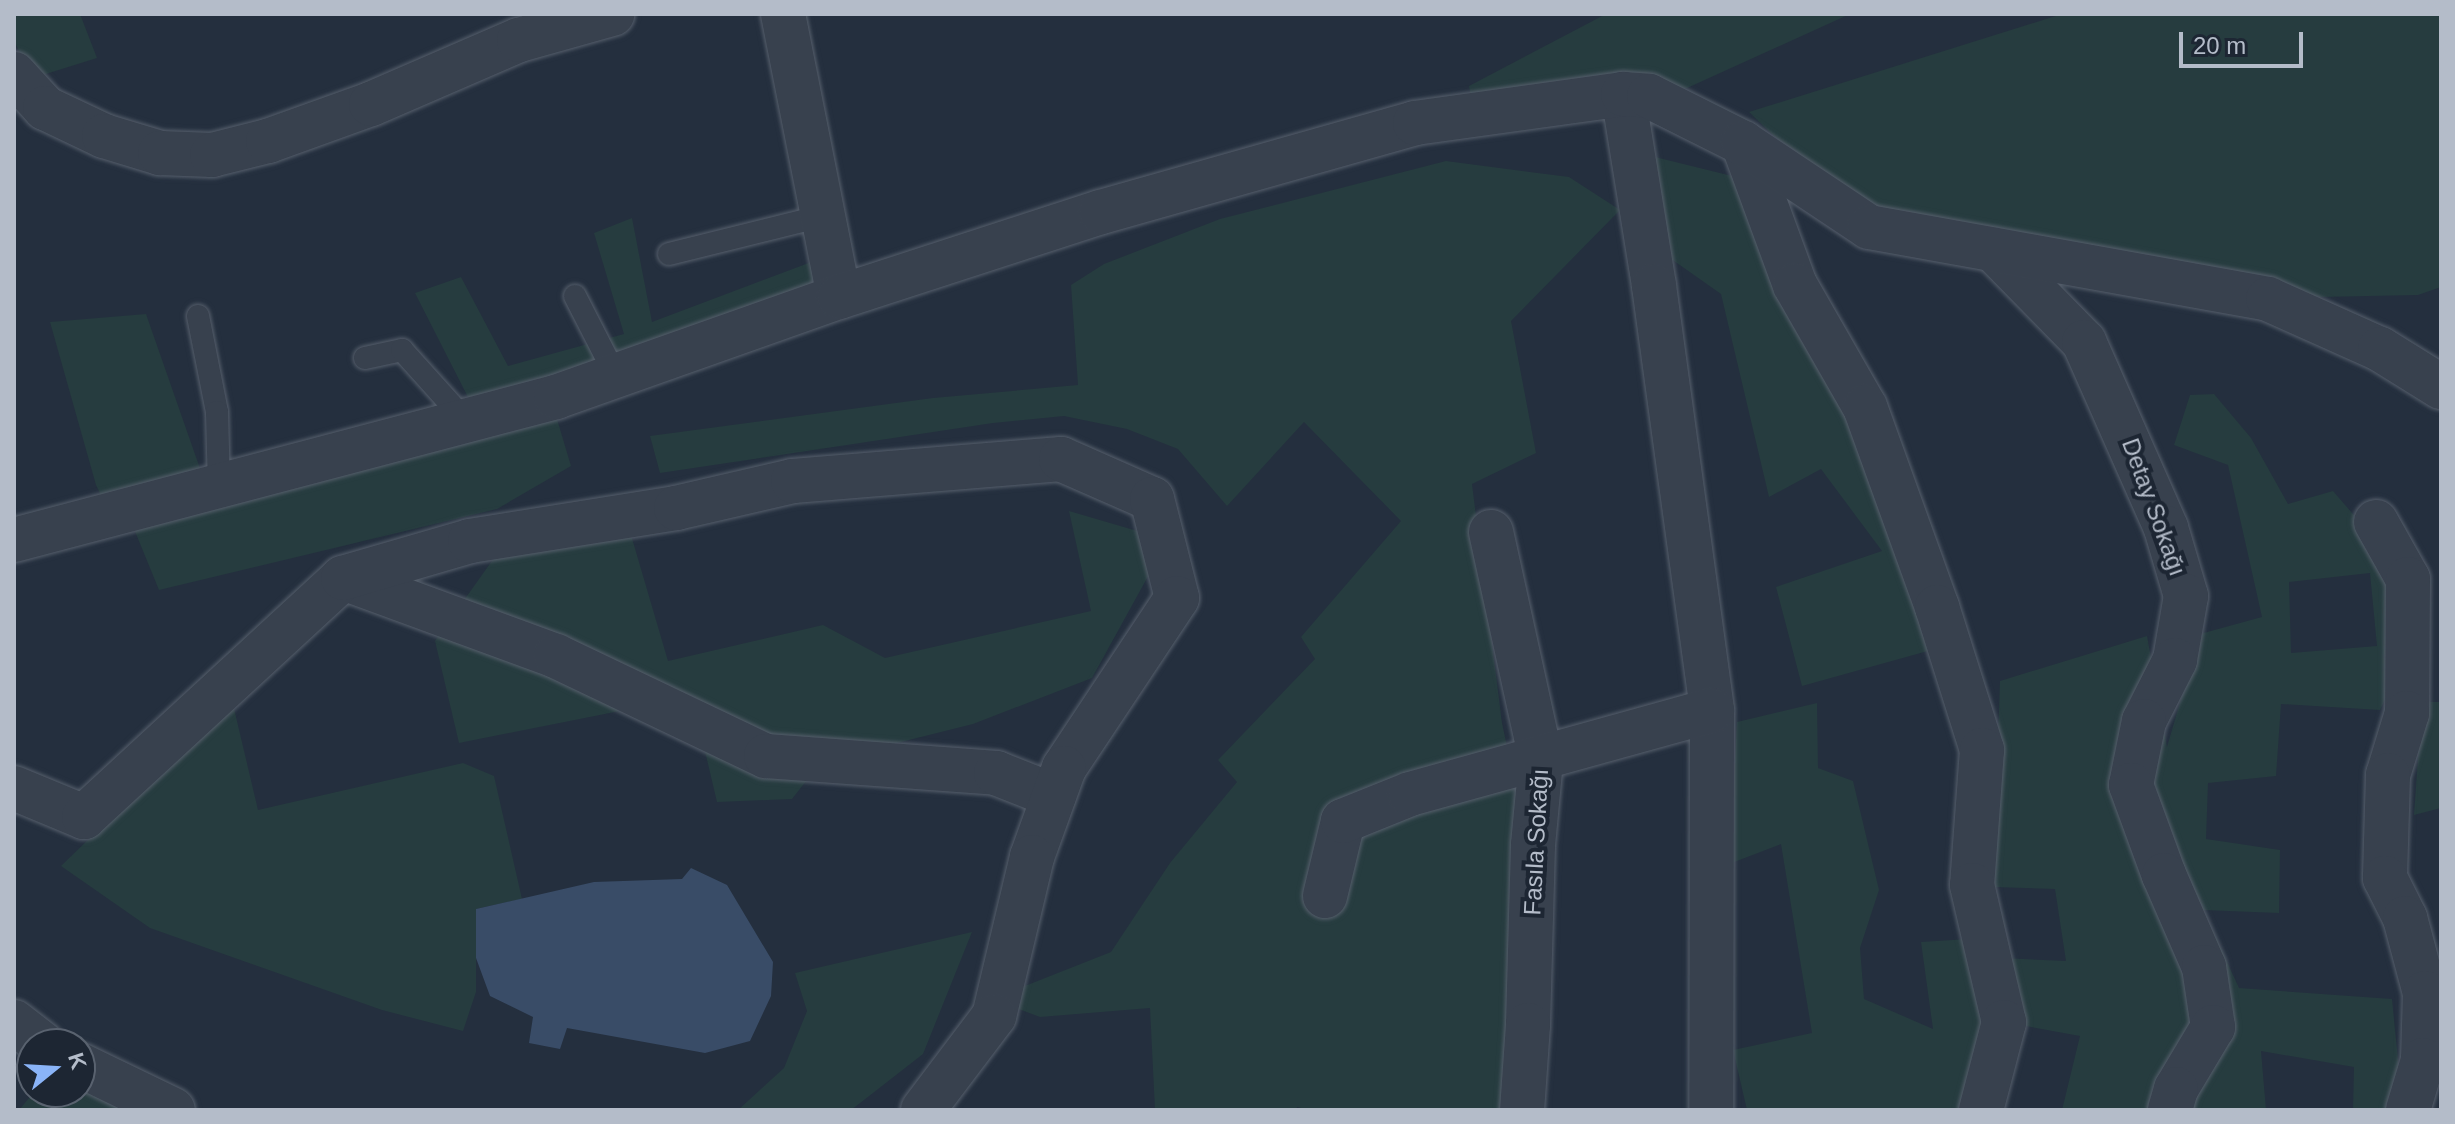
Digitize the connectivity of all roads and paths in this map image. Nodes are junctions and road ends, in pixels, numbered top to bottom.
1 (612, 14) edge
2 (783, 14) edge
3 (14, 74) edge
4 (1623, 94) junction
5 (1743, 143) junction
6 (823, 216) junction
7 (1994, 250) junction
8 (669, 254) dead end
9 (575, 296) dead end
10 (839, 297) junction
11 (198, 316) dead end
12 (365, 358) dead end
13 (616, 376) junction
14 (2441, 387) edge
15 (466, 421) junction
16 (219, 488) junction
17 (2376, 522) dead end
18 (1491, 532) dead end
19 (14, 540) edge
20 (343, 578) junction
21 (1712, 710) junction
22 (1541, 760) junction
23 (14, 788) edge
24 (1054, 796) junction
25 (1325, 896) dead end
26 (96, 1073) edge
27 (173, 1110) edge
28 (923, 1110) edge
29 (1522, 1110) edge
30 (1711, 1110) edge
31 (1981, 1110) edge
32 (2170, 1110) edge
33 (2408, 1110) edge

1 - 3 street
2 - 6 street
4 - 5 street
4 - 10 street
4 - 21 street
5 - 7 street
5 - 31 street
6 - 8 lane
6 - 10 street
7 - 14 street
7 - 32 street, Detay Sokağı
9 - 13 lane
10 - 13 street
11 - 16 lane
12 - 15 lane
13 - 15 street
15 - 16 street
16 - 19 street
17 - 33 street
18 - 22 street, Fasıla Sokağı
20 - 23 street
20 - 24 street
20 - 24 street
21 - 22 street
21 - 30 street
22 - 25 street
22 - 29 street, Fasıla Sokağı
24 - 28 street
26 - 27 street

